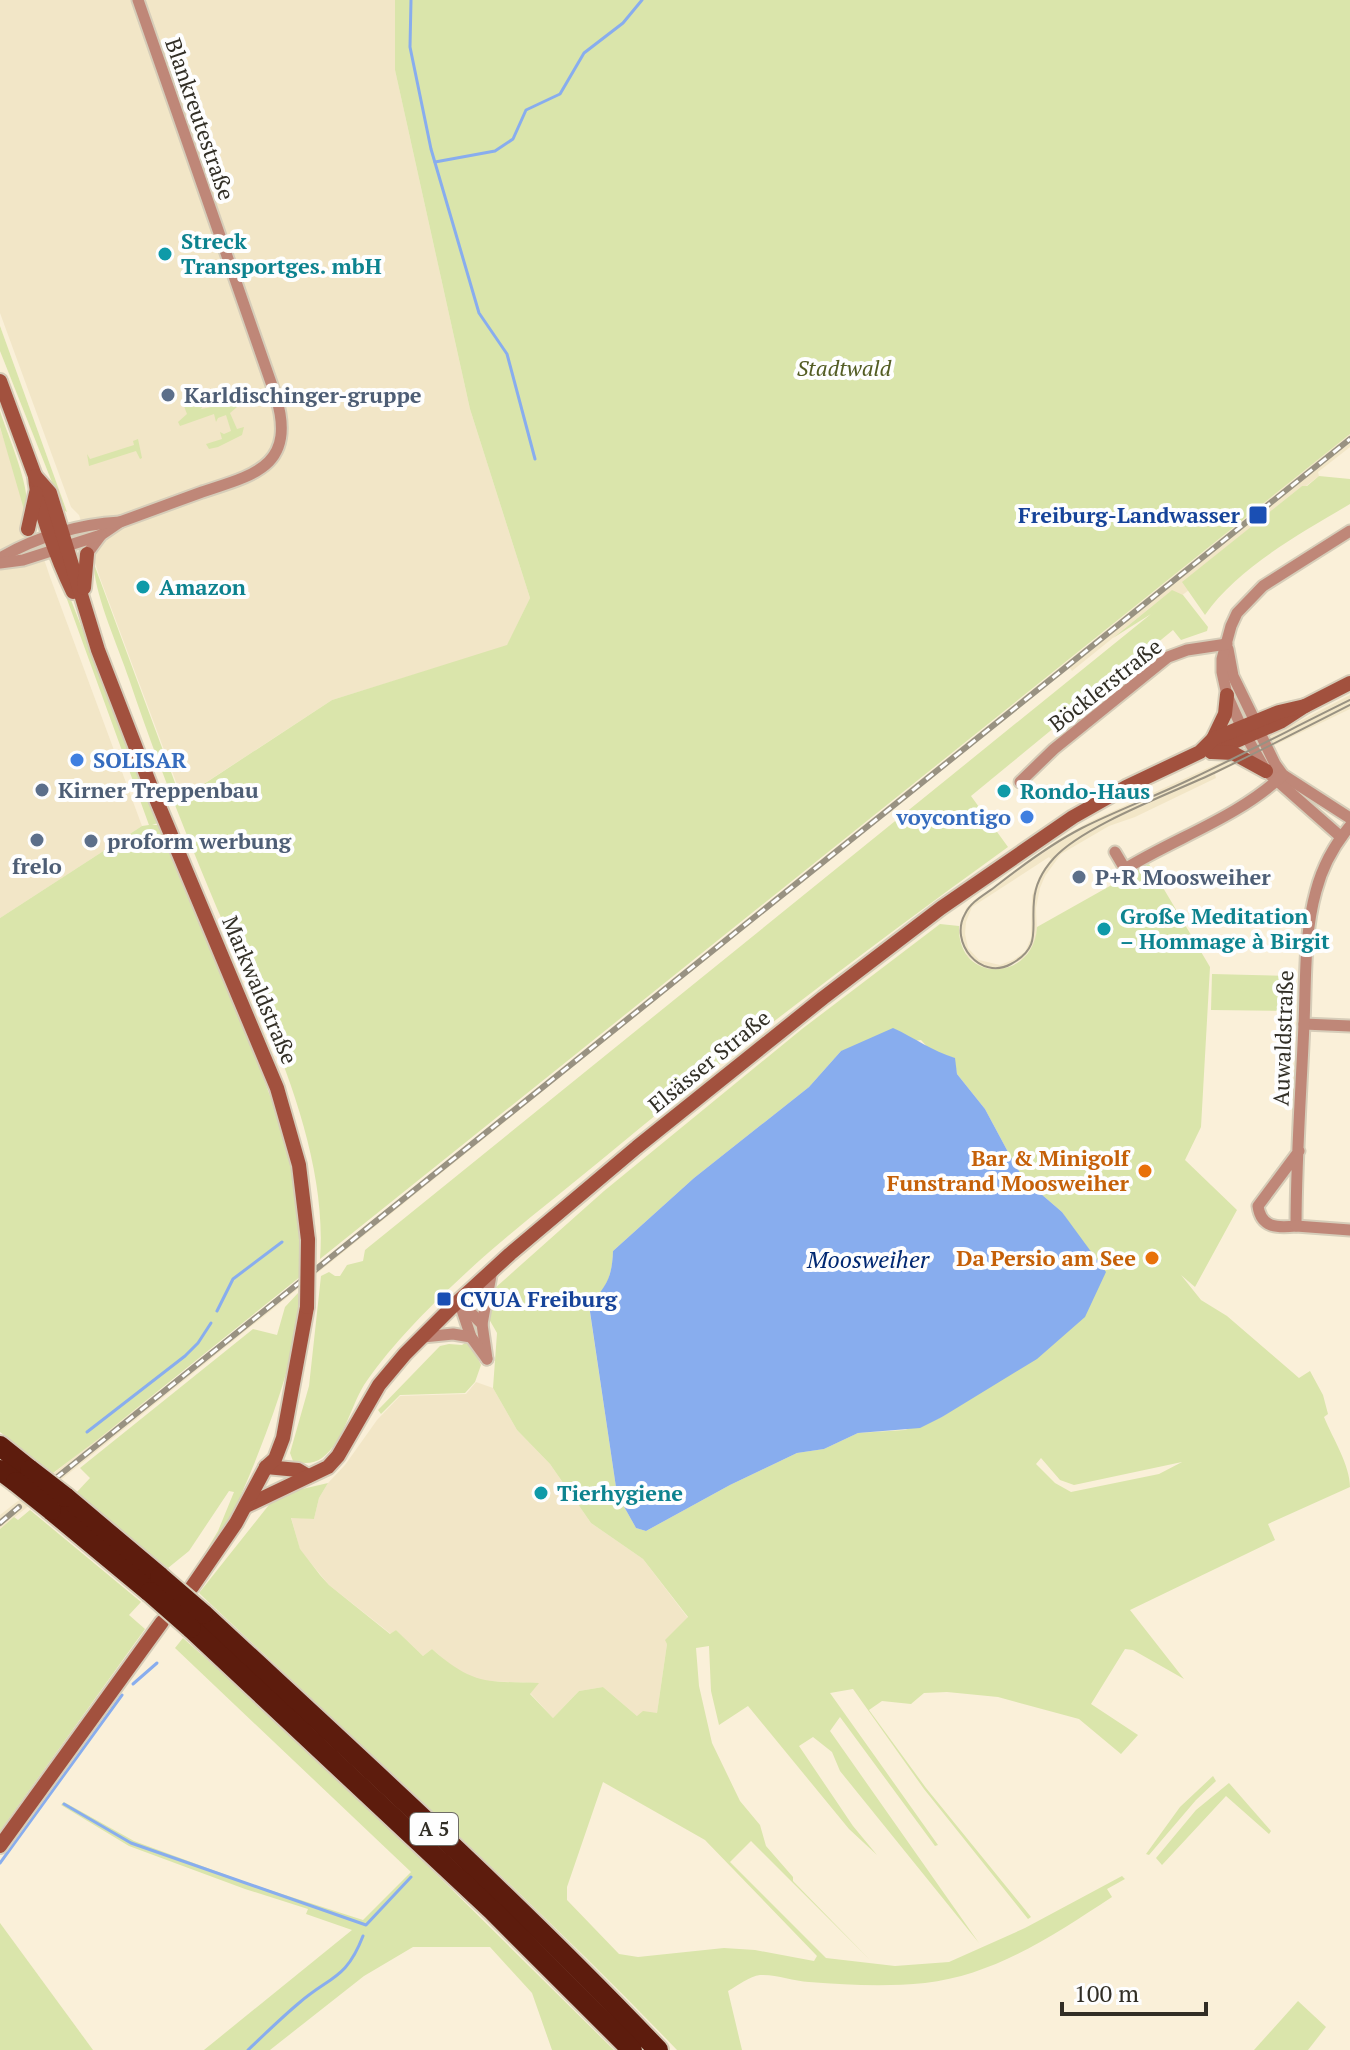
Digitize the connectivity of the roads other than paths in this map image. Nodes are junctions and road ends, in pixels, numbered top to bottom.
1 (138, 0) edge
2 (0, 381) edge
3 (35, 476) junction
4 (36, 493) junction
5 (120, 522) junction
6 (28, 529) joint
7 (1350, 531) edge
8 (101, 535) junction
9 (60, 540) junction
10 (13, 550) junction
11 (87, 554) joint
12 (0, 560) edge
13 (82, 600) junction
14 (1227, 644) junction
15 (1350, 683) edge
16 (1227, 695) junction
17 (1250, 729) junction
18 (1208, 748) junction
19 (1275, 776) junction
20 (1020, 782) dead end
21 (1350, 818) edge
22 (1350, 826) edge
23 (1341, 837) junction
24 (1115, 852) dead end
25 (1304, 1024) junction
26 (1350, 1026) edge
27 (1299, 1151) junction
28 (1296, 1226) junction
29 (1350, 1230) edge
30 (492, 1270) junction
31 (459, 1301) junction
32 (482, 1324) junction
33 (423, 1337) junction
34 (471, 1337) junction
35 (0, 1446) edge
36 (266, 1467) junction
37 (15, 1474) edge
38 (308, 1476) junction
39 (290, 1483) junction
40 (246, 1506) junction
41 (192, 1587) dead end
42 (197, 1621) junction
43 (162, 1622) dead end
44 (0, 1846) edge
45 (632, 2050) edge
46 (658, 2050) edge

1 - 5 street, Blankreutestraße
2 - 3 main road, Markwaldstraße
3 - 4 main road, Markwaldstraße
3 - 9 main road, Markwaldstraße
4 - 6 main road
4 - 9 main road, Markwaldstraße
5 - 8 street, Blankreutestraße
5 - 9 street, Blankreutestraße
6 - 10 street
7 - 14 street
8 - 9 street, Blankreutestraße
8 - 11 street, Blankreutestraße
9 - 10 street
9 - 12 street
9 - 13 main road, Markwaldstraße
10 - 12 street
11 - 13 main road
13 - 36 main road, Markwaldstraße, bridge
14 - 16 street
14 - 17 street
14 - 20 street, Böcklerstraße
15 - 17 main road, Elsässer Straße
16 - 17 street
16 - 18 main road
17 - 18 main road, Elsässer Straße
17 - 19 street
17 - 19 street
18 - 19 main road
18 - 30 main road, Elsässer Straße
19 - 21 street
19 - 23 street
19 - 24 street
22 - 23 street, Auwaldstraße
23 - 25 street, Auwaldstraße
25 - 26 street
25 - 27 street, Auwaldstraße
27 - 28 street, Auwaldstraße
27 - 28 street
28 - 29 street
30 - 31 main road, Elsässer Straße
30 - 32 street
31 - 32 street
31 - 33 main road, Elsässer Straße
31 - 34 street
32 - 34 street
33 - 34 street
33 - 38 main road, Elsässer Straße
35 - 37 highway, A 5
36 - 38 main road
36 - 39 main road
36 - 40 main road, Markwaldstraße
37 - 42 highway, A 5, bridge
38 - 39 main road, Elsässer Straße
39 - 40 main road, Elsässer Straße
40 - 41 main road, Markwaldstraße
42 - 45 highway, A 5
42 - 46 highway, A 5
43 - 44 main road

